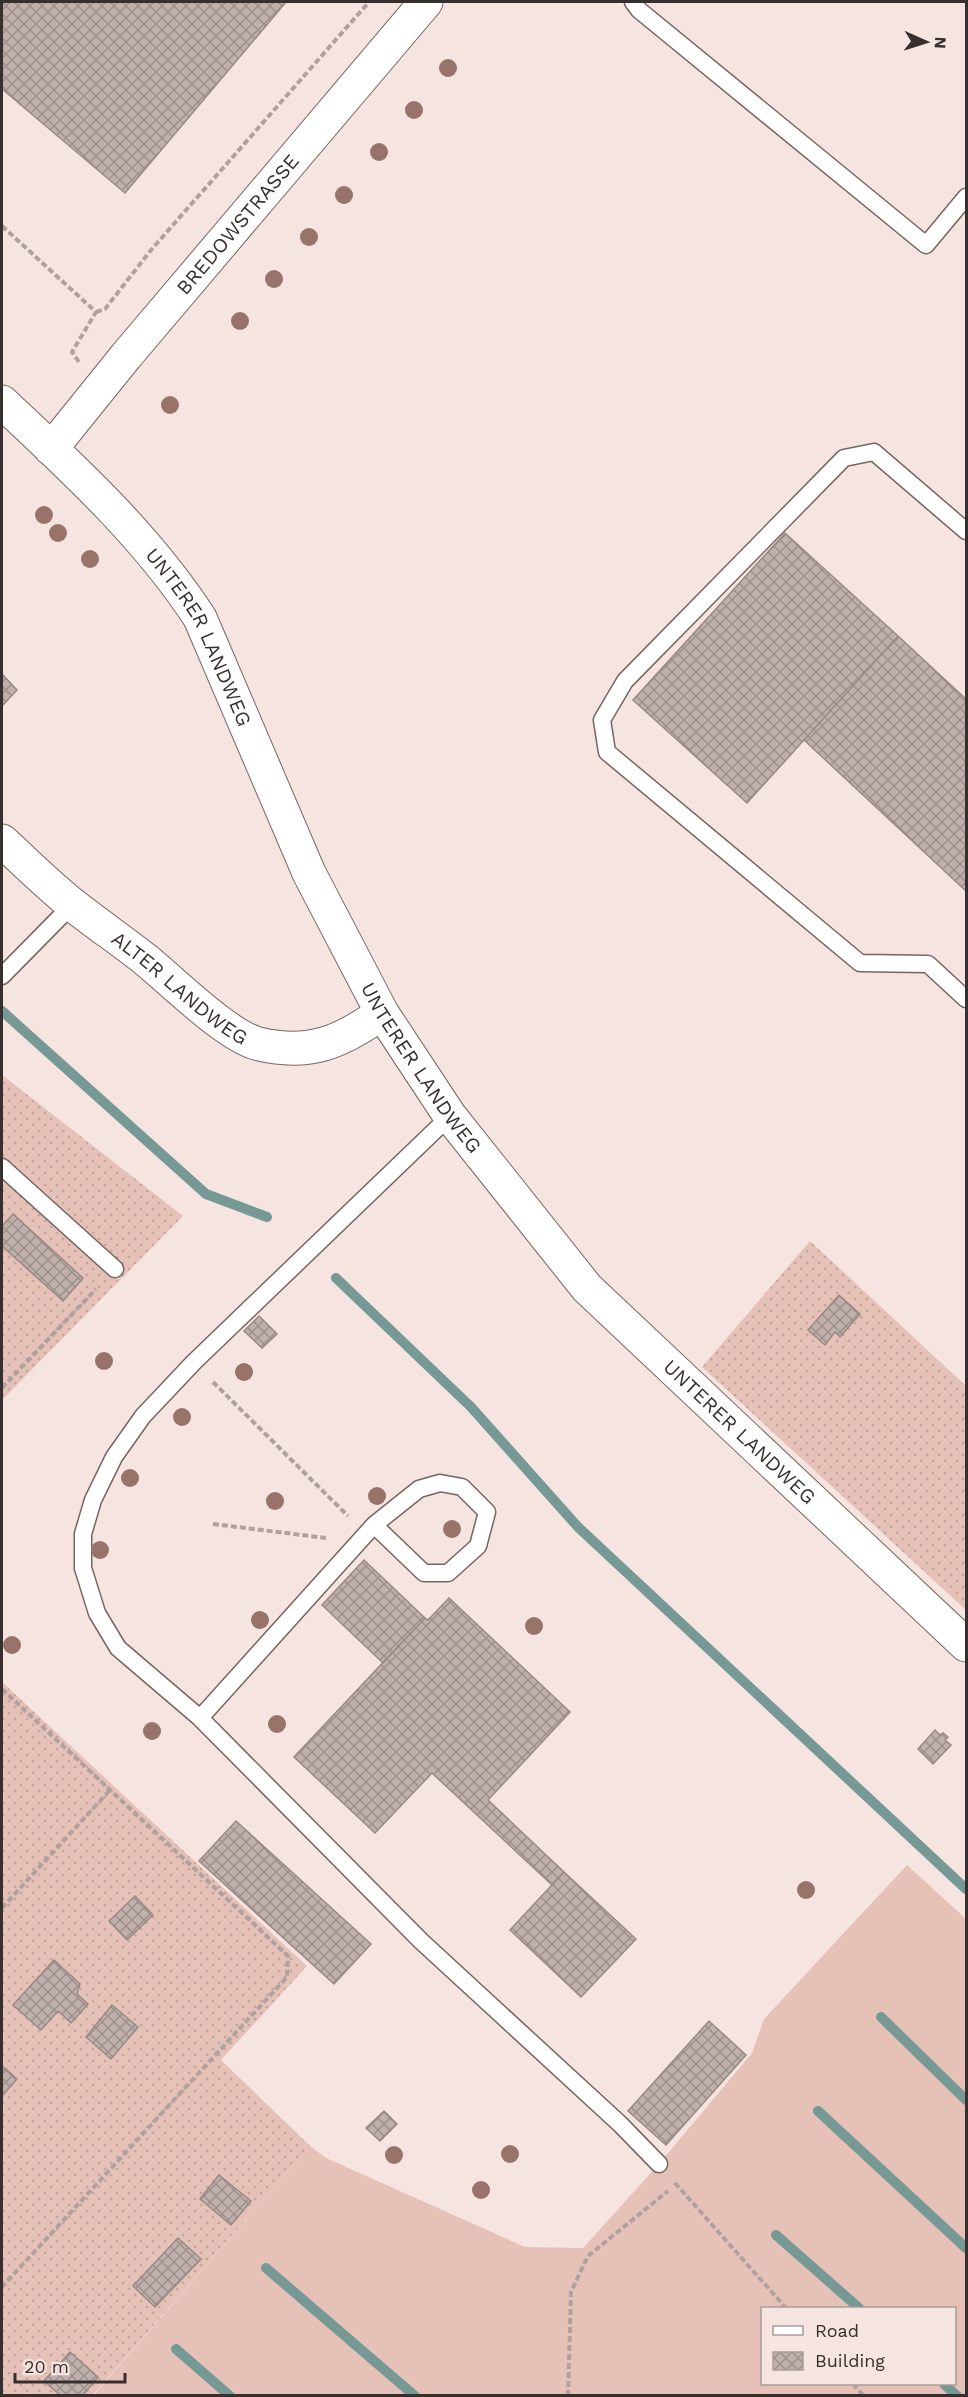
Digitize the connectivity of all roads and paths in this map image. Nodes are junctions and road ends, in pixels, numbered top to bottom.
1 (369, 2) edge
2 (426, 2) edge
3 (633, 2) edge
4 (966, 197) edge
5 (2, 226) edge
6 (96, 312) junction
7 (98, 391) junction
8 (2, 402) edge
9 (51, 449) junction
10 (966, 531) edge
11 (2, 841) edge
12 (72, 905) junction
13 (2, 976) edge
14 (966, 999) edge
15 (382, 1013) junction
16 (450, 1116) junction
17 (2, 1167) edge
18 (116, 1269) joint
19 (218, 1386) dead end
20 (2, 1388) edge
21 (213, 1524) dead end
22 (365, 1534) junction
23 (966, 1645) edge
24 (2, 1689) edge
25 (200, 1718) junction
26 (110, 1790) junction
27 (2, 1908) edge
28 (659, 2164) joint
29 (676, 2185) junction
30 (2, 2287) edge
31 (785, 2307) edge
32 (568, 2396) edge

1 - 6 path
2 - 7 main road, BREDOWSTRASSE
3 - 4 lane
5 - 6 path
6 - 7 path
7 - 9 main road, BREDOWSTRASSE
8 - 9 main road, UNTERER LANDWEG
9 - 15 main road, UNTERER LANDWEG
10 - 14 lane
11 - 12 main road, ALTER LANDWEG
12 - 13 lane
12 - 15 main road, ALTER LANDWEG
15 - 16 main road, UNTERER LANDWEG
16 - 23 main road, UNTERER LANDWEG
16 - 25 lane
17 - 18 lane
18 - 20 path
19 - 22 path
21 - 22 path
22 - 22 lane
22 - 25 lane
24 - 26 path
25 - 28 lane
26 - 27 path
26 - 30 path
28 - 29 path
29 - 31 path
29 - 32 path

